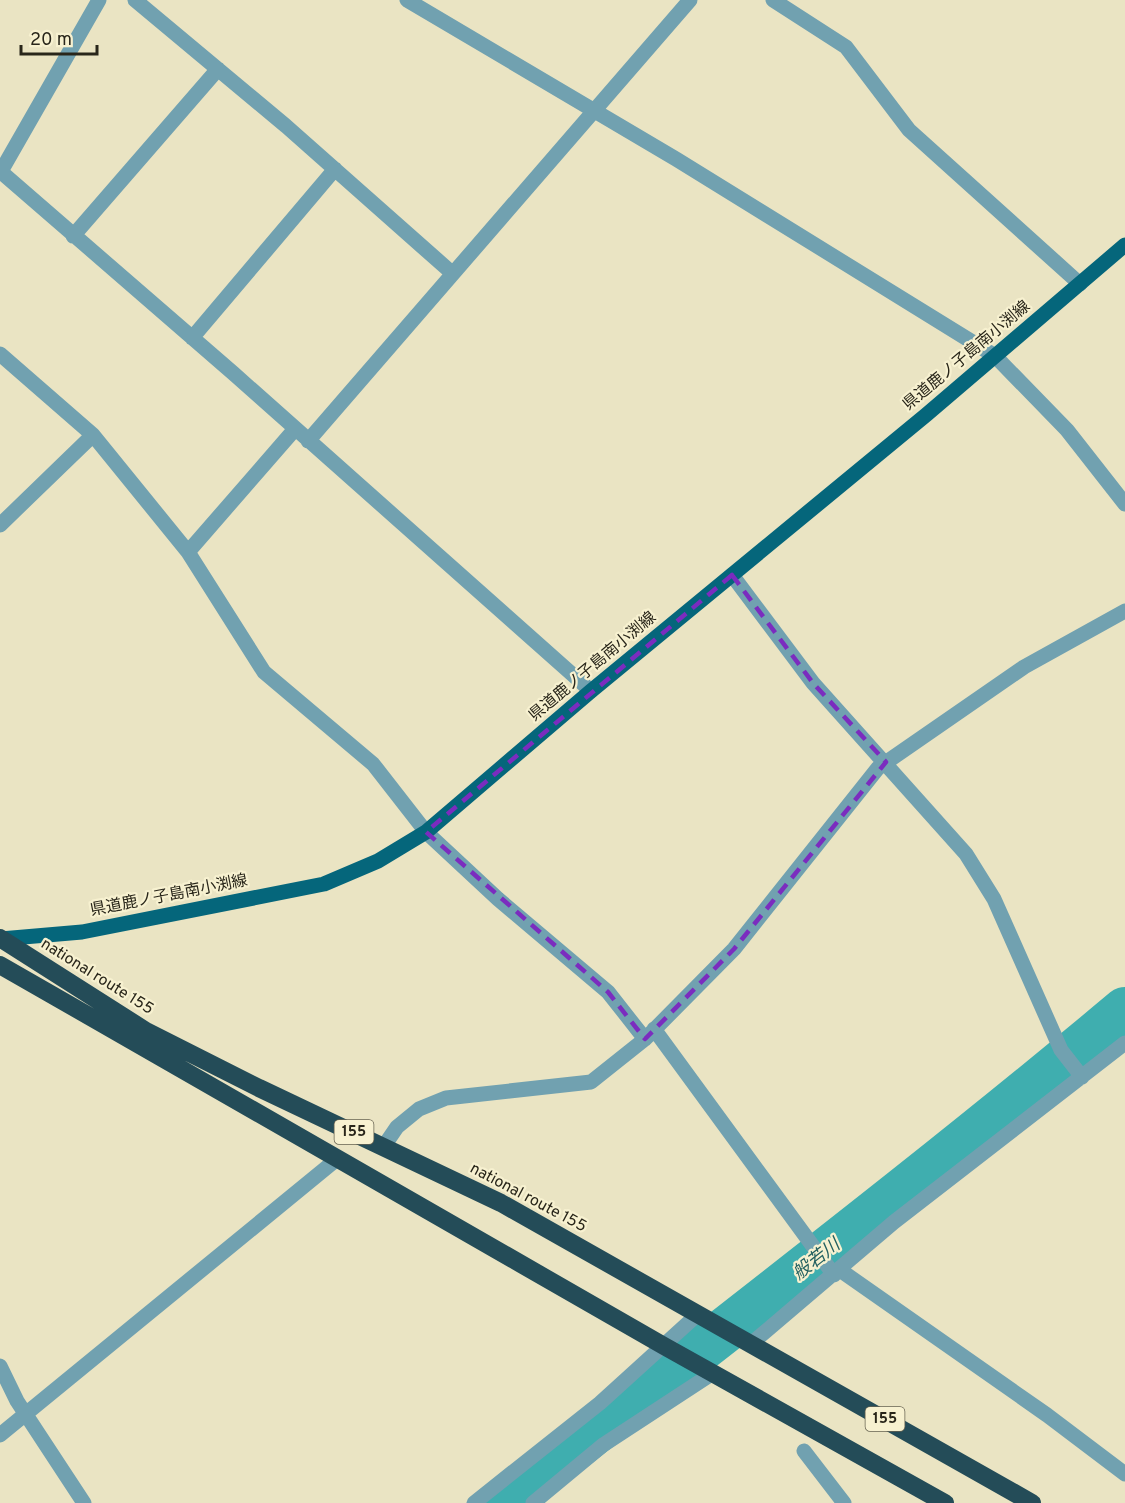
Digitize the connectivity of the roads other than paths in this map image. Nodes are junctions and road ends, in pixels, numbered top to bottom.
1 (99, 0) edge
2 (135, 0) edge
3 (407, 0) edge
4 (690, 0) edge
5 (773, 0) edge
6 (218, 69) junction
7 (594, 111) junction
8 (335, 170) junction
9 (0, 172) edge
10 (73, 236) junction
11 (1125, 245) edge
12 (452, 273) junction
13 (1080, 284) junction
14 (192, 338) junction
15 (0, 354) edge
16 (995, 356) junction
17 (296, 429) junction
18 (93, 435) junction
19 (308, 441) junction
20 (1125, 504) edge
21 (0, 525) edge
22 (188, 552) junction
23 (732, 575) junction
24 (1125, 611) edge
25 (591, 691) junction
26 (886, 762) junction
27 (426, 832) junction
28 (0, 939) edge
29 (0, 965) edge
30 (649, 1034) junction
31 (1125, 1043) edge
32 (1079, 1074) junction
33 (384, 1146) junction
34 (337, 1159) junction
35 (834, 1270) junction
36 (704, 1318) junction
37 (745, 1340) junction
38 (668, 1348) junction
39 (0, 1366) edge
40 (707, 1370) junction
41 (25, 1413) junction
42 (0, 1435) edge
43 (804, 1451) dead end
44 (1125, 1474) edge
45 (84, 1503) edge
46 (474, 1503) edge
47 (533, 1503) edge
48 (844, 1503) edge
49 (945, 1503) edge
50 (1032, 1503) edge

1 - 9 street
2 - 6 street
3 - 7 street
4 - 7 street
5 - 13 street
6 - 8 street
6 - 10 street
7 - 12 street
7 - 16 street
8 - 12 street
8 - 14 street
9 - 10 street
10 - 14 street
11 - 13 main road, 県道鹿ノ子島南小渕線
12 - 19 street
13 - 16 main road, 県道鹿ノ子島南小渕線
14 - 17 street
15 - 18 street
16 - 20 street
16 - 23 main road, 県道鹿ノ子島南小渕線
17 - 19 street
17 - 22 street
18 - 21 street
18 - 22 street
19 - 25 street
22 - 27 street
23 - 25 main road, 県道鹿ノ子島南小渕線
23 - 26 street
24 - 26 street
25 - 27 main road, 県道鹿ノ子島南小渕線
26 - 30 street
26 - 32 street
27 - 28 main road, 県道鹿ノ子島南小渕線
27 - 30 street
28 - 33 highway, national route 155 / 155
29 - 34 highway, 155
30 - 33 street
30 - 35 street
31 - 32 street
32 - 35 street
33 - 36 highway, national route 155 / 155
34 - 38 highway, 155
34 - 41 street
35 - 37 street
35 - 44 street
36 - 37 highway, national route 155 / 155
36 - 38 street
37 - 50 highway, national route 155 / 155
38 - 40 highway, 155
38 - 46 street
39 - 41 street
40 - 47 street
40 - 49 highway, 155
41 - 42 street
41 - 45 street
43 - 48 street

